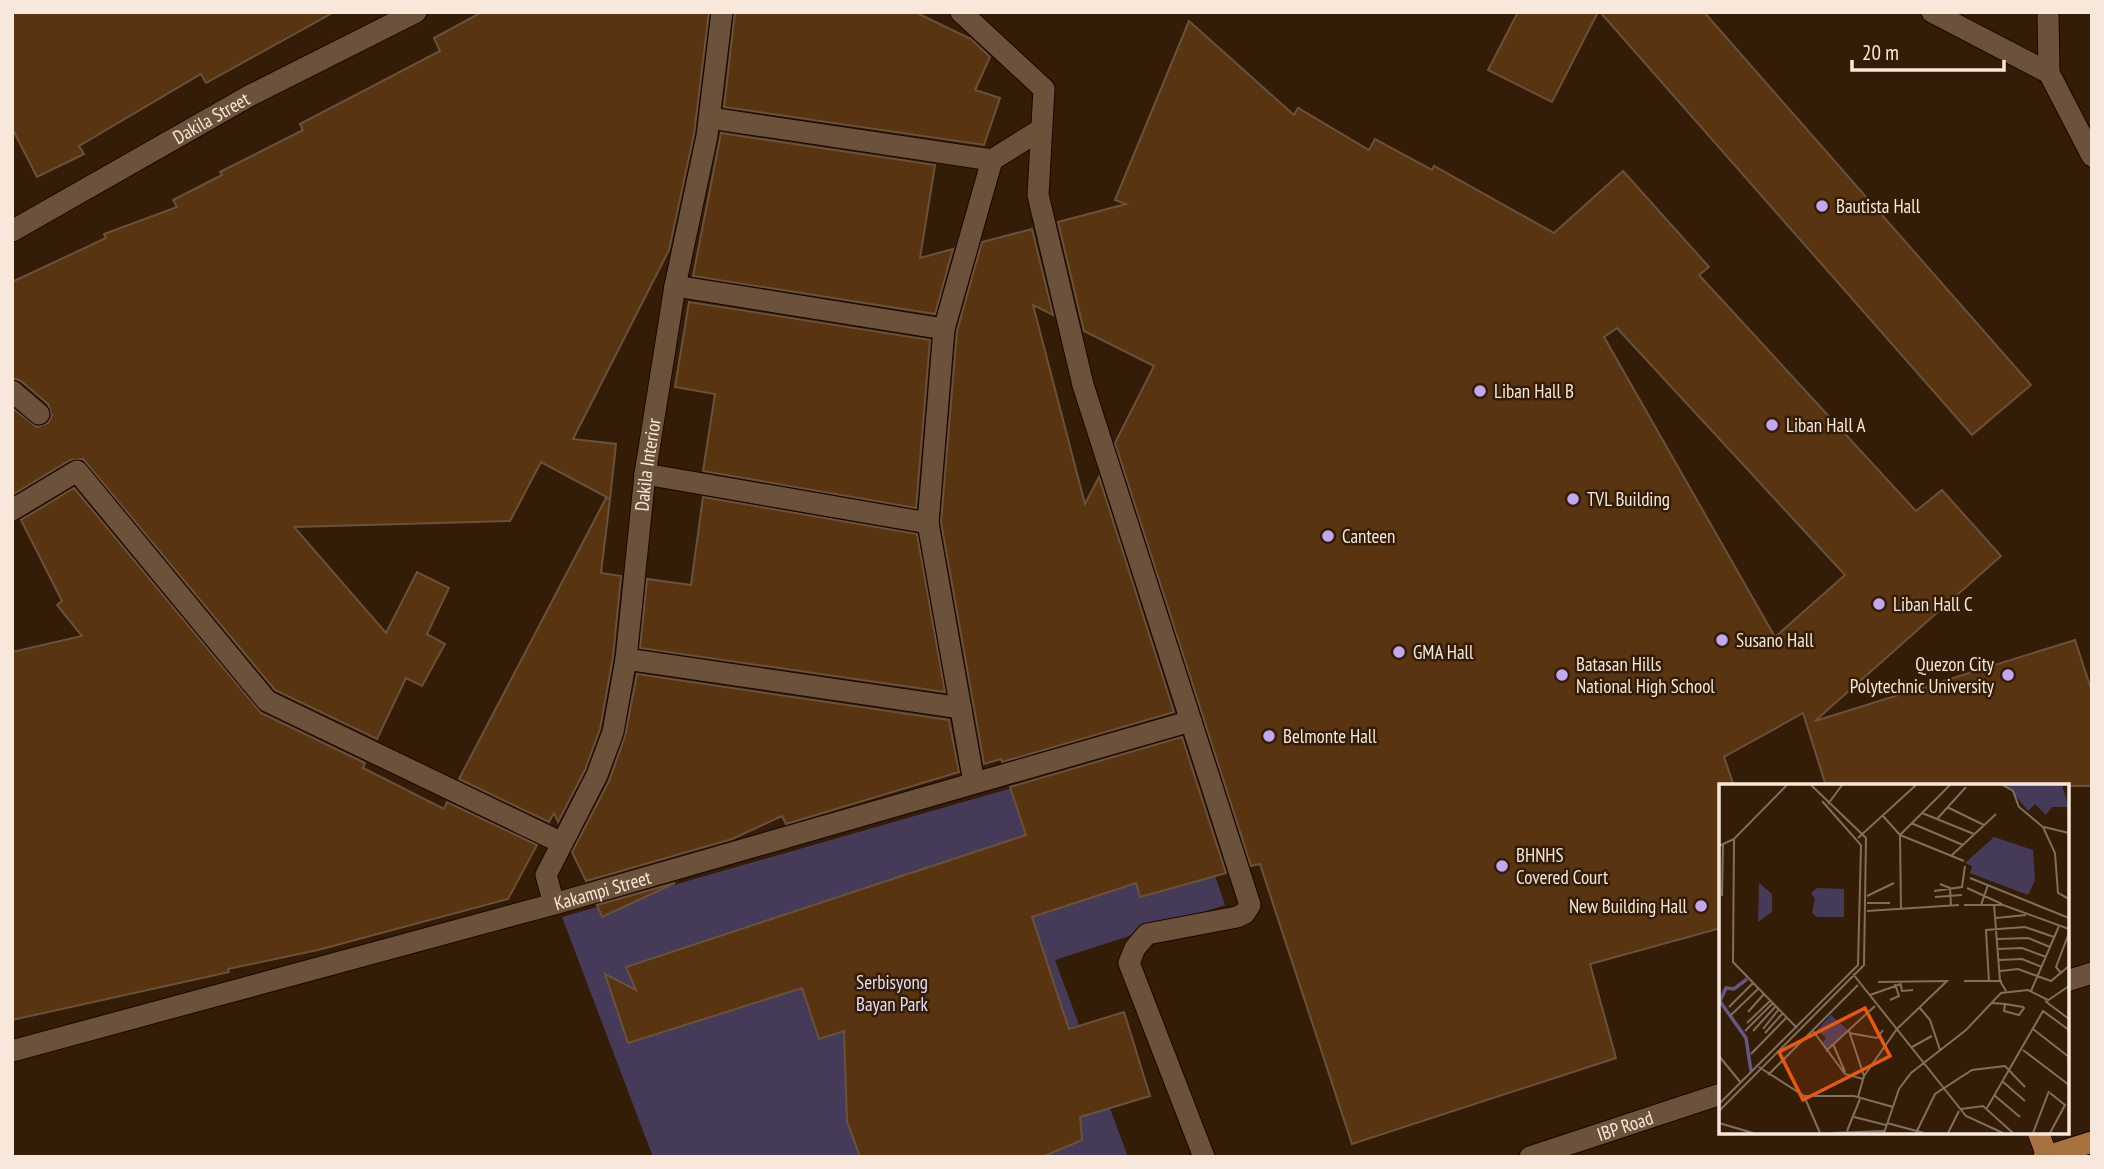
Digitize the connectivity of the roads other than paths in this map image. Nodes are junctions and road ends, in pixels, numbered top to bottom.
1 (415, 12) edge
2 (722, 12) edge
3 (961, 12) edge
4 (1932, 12) edge
5 (2048, 12) edge
6 (2049, 73) junction
7 (710, 118) junction
8 (1040, 130) junction
9 (2092, 156) edge
10 (992, 160) junction
11 (12, 231) edge
12 (675, 286) junction
13 (944, 329) junction
14 (12, 391) edge
15 (39, 414) dead end
16 (645, 474) junction
17 (12, 510) edge
18 (928, 523) junction
19 (626, 659) junction
20 (961, 708) junction
21 (1191, 721) junction
22 (974, 783) junction
23 (562, 843) junction
24 (554, 904) junction
25 (2092, 973) edge
26 (2069, 980) edge
27 (12, 1051) edge
28 (1719, 1095) edge
29 (2039, 1134) edge
30 (2092, 1142) edge
31 (2045, 1156) edge
32 (1204, 1157) edge
33 (1530, 1157) edge

1 - 11 street, Dakila Street
2 - 7 street, Dakila Interior
3 - 8 street
4 - 6 street
5 - 6 street
6 - 9 street
7 - 10 street
7 - 12 street, Dakila Interior
8 - 10 street
8 - 21 street
10 - 13 street
12 - 13 street
12 - 16 street, Dakila Interior
13 - 18 street
14 - 15 street
16 - 18 street
16 - 19 street, Dakila Interior
17 - 23 street
18 - 20 street
19 - 20 street
19 - 23 street, Dakila Interior
20 - 22 street
21 - 22 street, Kakampi Street
21 - 32 street
22 - 24 street, Kakampi Street
23 - 24 street, Dakila Interior
24 - 27 street, Kakampi Street
25 - 26 street
28 - 33 street, IBP Road
29 - 31 main road
30 - 31 main road

